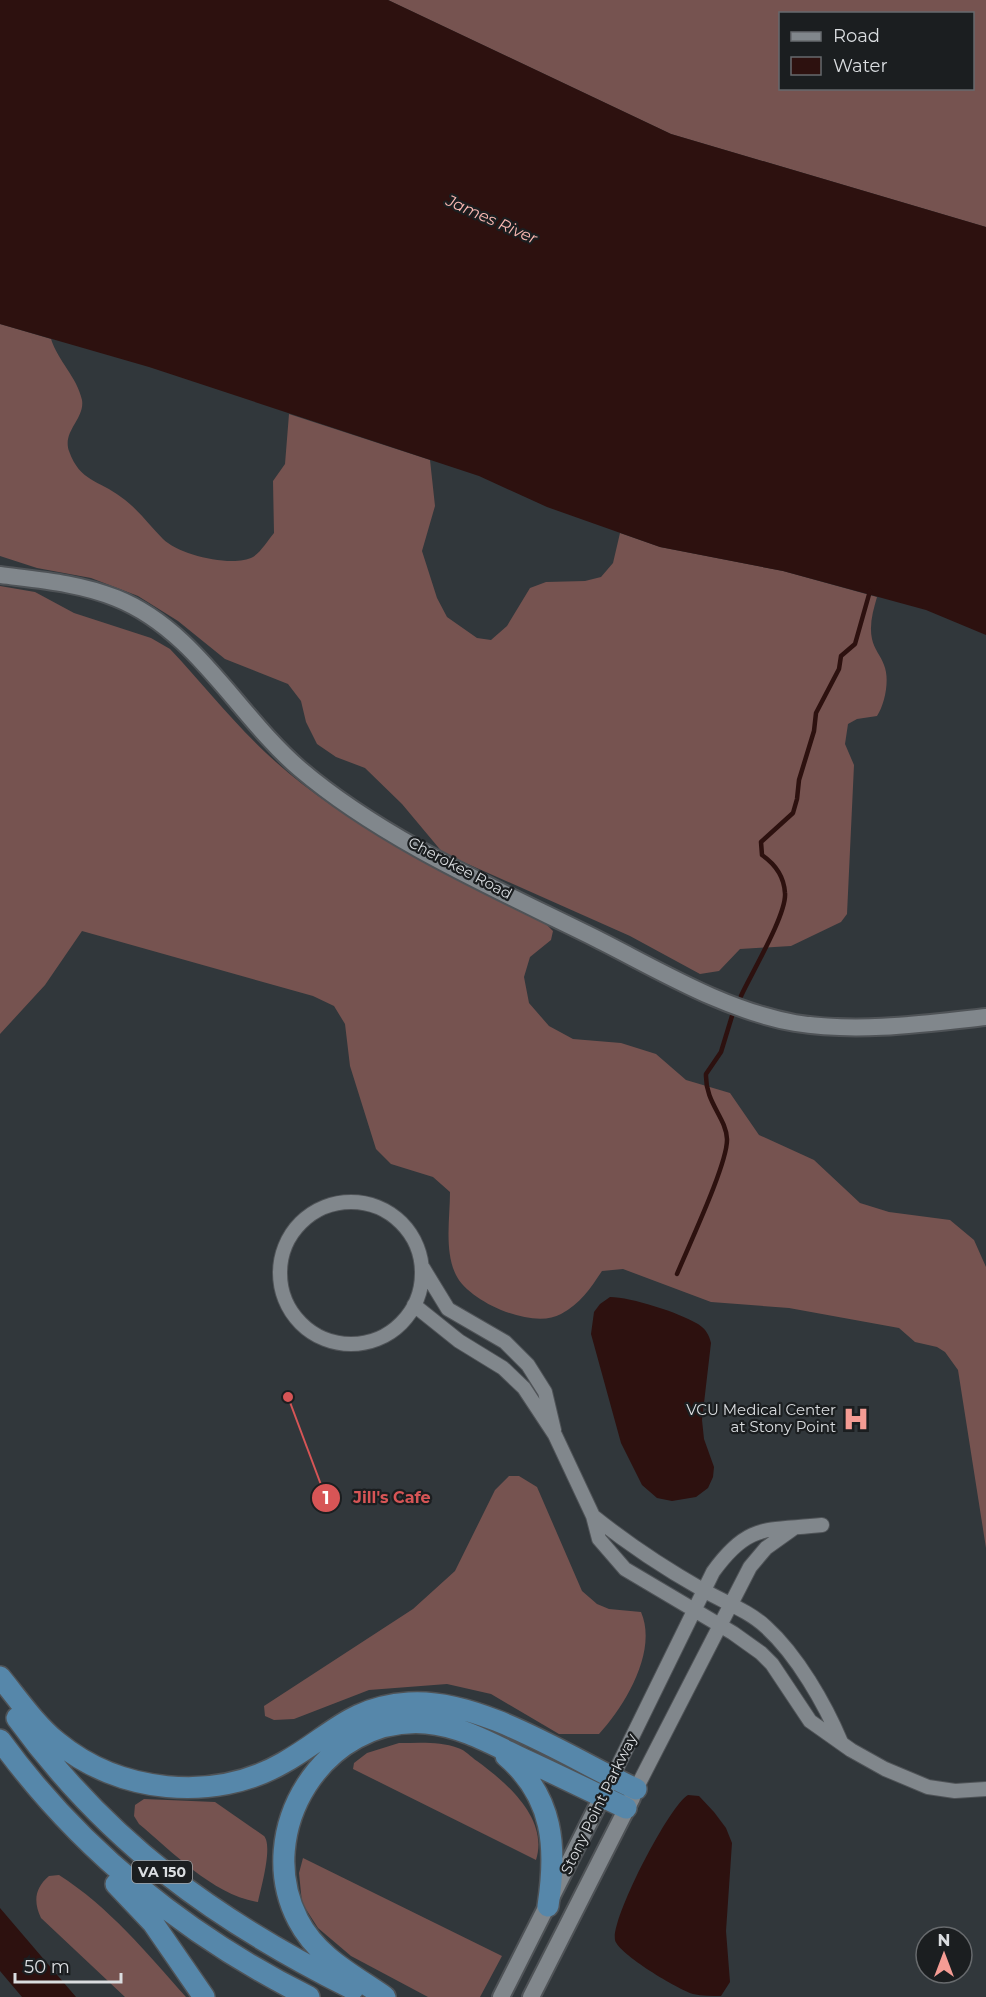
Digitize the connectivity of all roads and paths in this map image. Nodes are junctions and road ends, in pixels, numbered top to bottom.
1 (0, 575) edge
2 (986, 1017) edge
3 (421, 1265) junction
4 (414, 1305) junction
5 (555, 1435) junction
6 (593, 1516) junction
7 (822, 1525) dead end
8 (794, 1528) junction
9 (704, 1591) junction
10 (729, 1605) junction
11 (695, 1610) junction
12 (719, 1624) junction
13 (0, 1677) edge
14 (0, 1694) edge
15 (0, 1740) edge
16 (841, 1742) junction
17 (492, 1744) junction
18 (607, 1787) junction
19 (636, 1789) junction
20 (986, 1789) edge
21 (42, 1793) junction
22 (626, 1808) junction
23 (548, 1906) junction
24 (204, 1997) edge
25 (309, 1997) edge
26 (369, 1997) edge
27 (385, 1997) edge
28 (501, 1997) edge
29 (531, 1997) edge

1 - 2 street, Cherokee Road
3 - 4 street
3 - 4 street
3 - 5 street
4 - 5 street
5 - 6 street
6 - 9 street
6 - 11 street
7 - 8 street, Stony Point Parkway
8 - 9 street, Stony Point Parkway
8 - 10 street, Stony Point Parkway
9 - 10 street
9 - 11 street, Stony Point Parkway
10 - 12 street, Stony Point Parkway
10 - 16 street
11 - 12 street
11 - 18 street, Stony Point Parkway
12 - 16 street
12 - 19 street, Stony Point Parkway
13 - 18 highway
14 - 26 highway, VA 150
15 - 21 highway, VA 150
16 - 20 street
17 - 18 highway
17 - 23 highway
17 - 27 highway
18 - 19 highway
18 - 22 highway
18 - 23 street, Stony Point Parkway
19 - 22 street, Stony Point Parkway
21 - 24 highway
21 - 25 highway, VA 150
22 - 29 street, Stony Point Parkway
23 - 28 street, Stony Point Parkway

